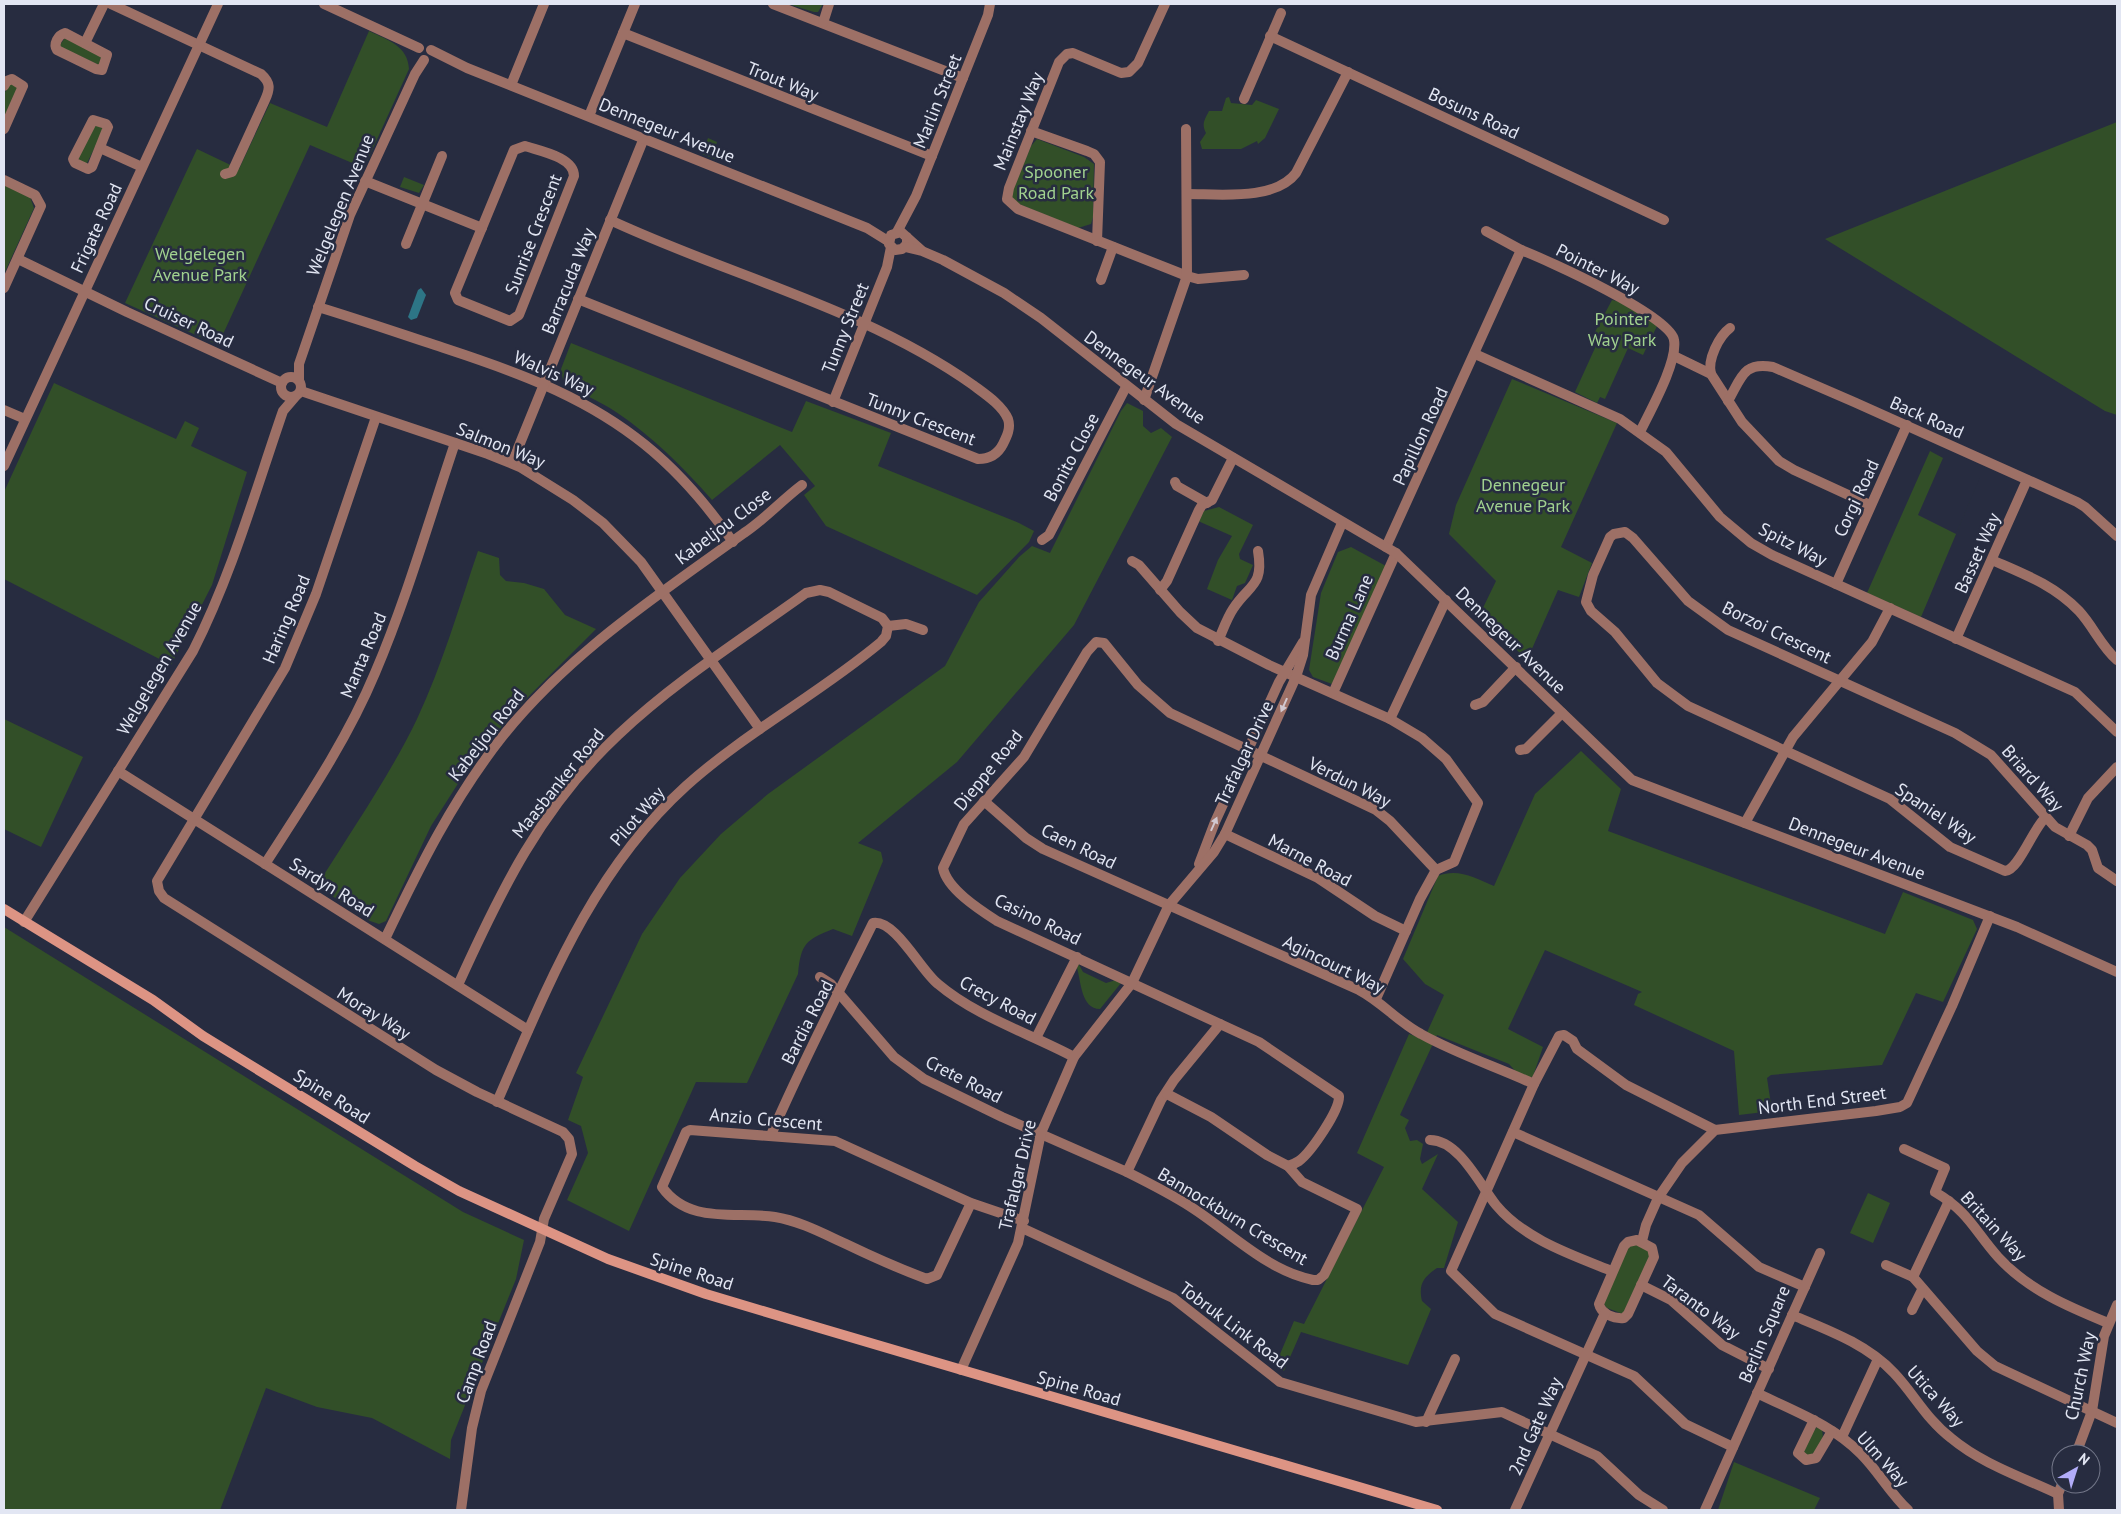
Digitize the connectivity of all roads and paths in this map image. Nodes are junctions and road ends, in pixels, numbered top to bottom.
1 (104, 4) edge
2 (111, 4) edge
3 (218, 4) edge
4 (324, 4) edge
5 (544, 4) edge
6 (635, 4) edge
7 (773, 4) edge
8 (829, 4) edge
9 (990, 4) edge
10 (1165, 4) edge
11 (1281, 13) dead end
12 (823, 23) junction
13 (623, 33) junction
14 (1270, 36) junction
15 (85, 43) junction
16 (199, 44) junction
17 (424, 55) junction
18 (1348, 72) junction
19 (964, 78) junction
20 (511, 85) junction
21 (4, 86) edge
22 (1244, 99) dead end
23 (589, 116) junction
24 (4, 129) edge
25 (1186, 129) dead end
26 (1031, 131) junction
27 (644, 138) junction
28 (100, 148) junction
29 (442, 156) dead end
30 (932, 156) junction
31 (142, 167) junction
32 (225, 174) dead end
33 (4, 180) edge
34 (366, 181) junction
35 (1187, 194) junction
36 (423, 204) junction
37 (610, 220) junction
38 (1664, 220) dead end
39 (482, 228) junction
40 (1486, 231) dead end
41 (898, 240) junction
42 (1097, 241) junction
43 (406, 244) dead end
44 (1113, 247) junction
45 (1521, 250) junction
46 (18, 259) junction
47 (1244, 275) dead end
48 (1187, 276) junction
49 (1101, 280) dead end
50 (4, 288) edge
51 (84, 291) junction
52 (578, 299) junction
53 (318, 307) junction
54 (864, 324) junction
55 (1730, 328) dead end
56 (1476, 354) junction
57 (1674, 356) junction
58 (1711, 374) junction
59 (544, 384) junction
60 (291, 387) junction
61 (1126, 387) junction
62 (1144, 400) junction
63 (1728, 401) junction
64 (833, 402) junction
65 (4, 410) edge
66 (376, 417) junction
67 (25, 419) junction
68 (1907, 425) junction
69 (1640, 432) junction
70 (455, 443) junction
71 (1233, 458) junction
72 (512, 463) junction
73 (4, 466) edge
74 (2027, 480) junction
75 (1175, 482) dead end
76 (802, 485) dead end
77 (1207, 503) junction
78 (1870, 505) junction
79 (1342, 522) junction
80 (2117, 536) edge
81 (1042, 540) dead end
82 (733, 542) junction
83 (1386, 547) junction
84 (1258, 552) dead end
85 (1396, 553) junction
86 (1992, 560) junction
87 (1132, 561) dead end
88 (1836, 584) junction
89 (1160, 590) junction
90 (663, 592) junction
91 (1446, 600) junction
92 (1890, 608) junction
93 (888, 626) junction
94 (923, 630) dead end
95 (1956, 639) junction
96 (1218, 641) junction
97 (1303, 642) junction
98 (1093, 643) joint
99 (711, 660) junction
100 (2117, 660) edge
101 (1516, 667) junction
102 (1285, 672) junction
103 (1296, 677) junction
104 (1840, 680) junction
105 (1333, 693) junction
106 (1475, 705) dead end
107 (1562, 713) junction
108 (1390, 718) junction
109 (760, 729) junction
110 (2117, 732) edge
111 (1248, 750) junction
112 (1520, 750) dead end
113 (1785, 751) junction
114 (1261, 756) junction
115 (2117, 767) edge
116 (118, 771) junction
117 (984, 801) junction
118 (2046, 817) junction
119 (193, 818) junction
120 (1745, 823) junction
121 (1225, 834) junction
122 (2069, 836) junction
123 (265, 864) junction
124 (943, 868) joint
125 (1197, 870) junction
126 (1436, 870) junction
127 (2117, 881) edge
128 (1169, 905) junction
129 (4, 909) edge
130 (1990, 916) junction
131 (24, 922) junction
132 (873, 923) joint
133 (1406, 931) junction
134 (385, 940) junction
135 (1077, 957) junction
136 (2117, 972) edge
137 (820, 976) dead end
138 (1132, 983) junction
139 (458, 986) junction
140 (838, 994) junction
141 (1376, 999) junction
142 (1220, 1024) junction
143 (528, 1030) junction
144 (1036, 1038) junction
145 (1074, 1057) junction
146 (1534, 1084) junction
147 (1167, 1094) junction
148 (497, 1102) junction
149 (1715, 1130) junction
150 (1512, 1132) junction
151 (1041, 1133) junction
152 (771, 1135) junction
153 (1430, 1140) dead end
154 (1904, 1149) dead end
155 (1288, 1166) junction
156 (1127, 1172) junction
157 (1486, 1191) junction
158 (1658, 1198) junction
159 (1949, 1201) junction
160 (971, 1203) junction
161 (1023, 1225) junction
162 (541, 1230) junction
163 (1642, 1241) junction
164 (1820, 1253) dead end
165 (1886, 1265) dead end
166 (1612, 1271) junction
167 (1913, 1278) junction
168 (1642, 1285) junction
169 (1805, 1287) junction
170 (1922, 1290) junction
171 (2117, 1304) edge
172 (1912, 1310) dead end
173 (1605, 1313) junction
174 (1792, 1316) junction
175 (2108, 1324) junction
176 (1586, 1354) junction
177 (1455, 1359) dead end
178 (1878, 1359) junction
179 (1768, 1368) junction
180 (961, 1370) junction
181 (1757, 1393) junction
182 (2092, 1412) junction
183 (1814, 1420) junction
184 (1426, 1422) junction
185 (2117, 1423) edge
186 (1832, 1431) junction
187 (1549, 1433) junction
188 (1842, 1437) junction
189 (2080, 1444) edge
190 (1733, 1447) junction
191 (2051, 1486) edge
192 (2060, 1494) edge
193 (462, 1510) edge
194 (1438, 1510) edge
195 (1515, 1510) edge
196 (1663, 1510) edge
197 (1705, 1510) edge
198 (1908, 1510) edge
199 (2059, 1510) edge

1 - 15 street
2 - 16 street
3 - 16 street, Frigate Road
4 - 17 street, Dennegeur Avenue
5 - 20 street
6 - 13 street
7 - 12 street
8 - 12 street
9 - 19 street, Marlin Street
10 - 26 street, Mainstay Way
11 - 14 street
12 - 19 street
13 - 23 street
13 - 30 street, Trout Way
14 - 18 street, Bosuns Road
14 - 22 street
15 - 15 street
16 - 31 street, Frigate Road
16 - 32 street
17 - 20 street, Dennegeur Avenue
17 - 34 street, Welgelegen Avenue
18 - 35 street
18 - 38 street, Bosuns Road
19 - 30 street, Marlin Street
20 - 23 street, Dennegeur Avenue
21 - 24 street
23 - 27 street, Dennegeur Avenue
25 - 35 street
26 - 42 street
26 - 42 street, Mainstay Way
27 - 37 street, Barracuda Way
27 - 41 street, Dennegeur Avenue
28 - 28 street
28 - 31 street
29 - 36 street
30 - 41 street, Marlin Street
31 - 51 street, Frigate Road
33 - 46 street
34 - 36 street
34 - 53 street, Welgelegen Avenue
35 - 48 street
36 - 39 street
36 - 43 street
37 - 52 street, Barracuda Way
37 - 54 street, Tunny Crescent
39 - 39 street, Sunrise Crescent
40 - 45 street, Pointer Way
41 - 54 street, Tunny Street
41 - 61 street, Dennegeur Avenue
42 - 44 street
44 - 48 street
44 - 49 street
45 - 56 street, Papillon Road
45 - 57 street, Pointer Way
46 - 50 street
46 - 51 street, Cruiser Road
47 - 48 street
48 - 62 street
51 - 60 street, Cruiser Road
51 - 67 street, Frigate Road
52 - 59 street, Barracuda Way
52 - 64 street, Tunny Crescent
53 - 59 street, Walvis Way
53 - 60 street, Welgelegen Avenue
54 - 64 street, Tunny Street
54 - 64 street, Tunny Crescent
55 - 58 street
56 - 69 street, Spitz Way
56 - 83 street, Papillon Road
57 - 58 street
57 - 69 street
58 - 63 street
59 - 72 street, Barracuda Way
59 - 82 street, Walvis Way
60 - 66 street, Salmon Way
60 - 116 street, Welgelegen Avenue
61 - 62 street, Dennegeur Avenue
61 - 81 street, Bonito Close
62 - 71 street, Dennegeur Avenue
63 - 68 street, Back Road
63 - 78 street
65 - 67 street
66 - 70 street, Salmon Way
66 - 119 street, Haring Road
67 - 73 street, Frigate Road
68 - 74 street, Back Road
68 - 78 street, Corgi Road
69 - 88 street, Spitz Way
70 - 72 street, Salmon Way
70 - 123 street, Manta Road
71 - 77 street
71 - 79 street, Dennegeur Avenue
72 - 90 street, Salmon Way
74 - 80 street, Back Road
74 - 86 street, Basset Way
75 - 77 street
76 - 82 street, Kabeljou Close
77 - 89 street
78 - 88 street, Corgi Road
79 - 83 street, Dennegeur Avenue
79 - 97 street, Trafalgar Drive
82 - 90 street, Kabeljou Close
83 - 85 street, Dennegeur Avenue
84 - 96 street
85 - 91 street, Dennegeur Avenue
85 - 105 street, Burma Lane
86 - 95 street, Basset Way
86 - 100 street
87 - 89 street
88 - 92 street, Spitz Way
89 - 96 street
90 - 99 street, Salmon Way
90 - 134 street, Kabeljou Road
91 - 101 street, Dennegeur Avenue
91 - 108 street
92 - 95 street, Spitz Way
92 - 104 street
93 - 94 street
93 - 99 street
93 - 109 street, Pilot Way
95 - 110 street, Spitz Way
96 - 102 street
97 - 102 street, Trafalgar Drive
97 - 103 street, Trafalgar Drive
98 - 111 street, Verdun Way
98 - 117 street, Dieppe Road
99 - 109 street, Salmon Way
99 - 139 street, Maasbanker Road
101 - 106 street
101 - 107 street, Dennegeur Avenue
102 - 103 street
102 - 111 street, Trafalgar Drive
103 - 105 street
103 -> 114 street, Trafalgar Drive
104 - 113 street
104 - 113 street, Borzoi Crescent
104 - 118 street, Briard Way
105 - 108 street
107 - 112 street
107 - 120 street, Dennegeur Avenue
108 - 126 street
109 - 143 street, Pilot Way
111 - 114 street, Verdun Way
125 -> 111 street, Trafalgar Drive
113 - 118 street, Spaniel Way
113 - 120 street
114 - 121 street, Trafalgar Drive
114 - 126 street, Verdun Way
115 - 122 street, Briard Way
116 - 119 street, Sardyn Road
116 - 131 street, Welgelegen Avenue
117 - 124 street, Dieppe Road
117 - 128 street, Caen Road
118 - 122 street, Briard Way
119 - 123 street, Sardyn Road
119 - 148 street, Moray Way
120 - 130 street, Dennegeur Avenue
121 - 125 street, Trafalgar Drive
121 - 133 street, Marne Road
122 - 127 street
123 - 134 street, Sardyn Road
124 - 135 street, Casino Road
125 - 128 street, Trafalgar Drive
126 - 133 street
128 - 138 street, Trafalgar Drive
128 - 141 street, Agincourt Way
129 - 131 main road, Spine Road
130 - 136 street, Dennegeur Avenue
130 - 149 street, North End Street
131 - 162 main road, Spine Road
132 - 140 street, Bardia Road
132 - 144 street, Crecy Road
133 - 141 street
134 - 139 street, Sardyn Road
135 - 138 street, Casino Road
135 - 144 street
137 - 140 street, Crete Road
138 - 142 street, Casino Road
138 - 145 street, Trafalgar Drive
139 - 143 street, Sardyn Road
140 - 151 street, Crete Road
140 - 152 street, Bardia Road
141 - 146 street, Agincourt Way
142 - 147 street
142 - 155 street, Casino Road
143 - 148 street, Pilot Way
144 - 145 street, Crecy Road
145 - 151 street, Trafalgar Drive
146 - 149 street
146 - 150 street
147 - 155 street, Bannockburn Crescent
147 - 156 street
148 - 162 street, Moray Way
149 - 158 street
150 - 157 street
150 - 158 street, Berlin Square
151 - 156 street, Crete Road
151 - 161 street, Trafalgar Drive
152 - 160 street, Anzio Crescent
152 - 160 street, Anzio Crescent
153 - 157 street
154 - 159 street, Britain Way
155 - 156 street, Bannockburn Crescent
157 - 166 street
157 - 176 street
158 - 163 street
158 - 169 street, Berlin Square
159 - 167 street
159 - 175 street, Britain Way
160 - 161 street, Anzio Crescent
161 - 180 street, Trafalgar Drive
161 - 184 street, Tobruk Link Road
162 - 180 main road, Spine Road
162 - 193 street, Camp Road
163 - 166 street
163 - 168 street
164 - 169 street
165 - 167 street
166 - 173 street
167 - 170 street
168 - 173 street
168 - 179 street, Taranto Way
169 - 174 street, Berlin Square
170 - 172 street
170 - 182 street
171 - 175 street, Church Way
173 - 176 street, 2nd Gate Way
174 - 178 street, Utica Way
174 - 179 street, Berlin Square
175 - 182 street, Church Way
176 - 187 street, 2nd Gate Way
176 - 190 street
177 - 184 street
178 - 188 street
178 - 191 street, Utica Way
179 - 181 street, Berlin Square
180 - 194 main road, Spine Road
181 - 183 street, Ulm Way
181 - 190 street, Berlin Square
182 - 185 street
182 - 189 street, Church Way
183 - 186 street, Ulm Way
183 - 186 street, Ulm Way
184 - 187 street, Tobruk Link Road
186 - 188 street, Ulm Way
187 - 195 street, 2nd Gate Way
187 - 196 street, Tobruk Link Road
188 - 198 street, Ulm Way
190 - 197 street, Berlin Square
192 - 199 street

